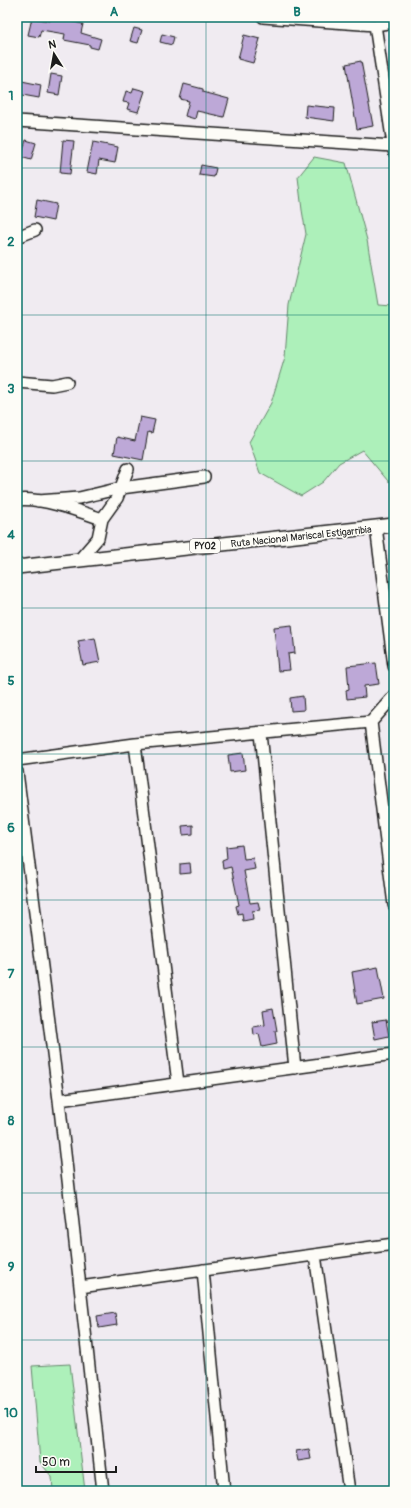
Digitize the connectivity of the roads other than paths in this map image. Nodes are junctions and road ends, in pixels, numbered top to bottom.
1 (263, 17) edge
2 (394, 22) edge
3 (375, 25) junction
4 (17, 121) edge
5 (393, 148) edge
6 (35, 230) dead end
7 (17, 237) edge
8 (17, 382) edge
9 (67, 382) dead end
10 (128, 469) dead end
11 (204, 477) dead end
12 (121, 488) junction
13 (17, 500) edge
14 (38, 501) junction
15 (102, 519) junction
16 (394, 525) edge
17 (376, 527) junction
18 (80, 560) junction
19 (17, 567) edge
20 (394, 666) edge
21 (394, 696) edge
22 (371, 722) junction
23 (261, 733) junction
24 (135, 744) junction
25 (17, 760) edge
26 (17, 772) edge
27 (394, 905) edge
28 (394, 1054) edge
29 (295, 1068) junction
30 (178, 1083) junction
31 (59, 1100) junction
32 (394, 1244) edge
33 (315, 1255) junction
34 (203, 1270) junction
35 (80, 1287) junction
36 (103, 1491) edge
37 (224, 1491) edge
38 (349, 1491) edge

1 - 3 street
2 - 3 street
3 - 5 street
4 - 5 street
6 - 7 street
8 - 9 street
10 - 12 street
11 - 12 street
12 - 14 street
12 - 15 street
13 - 14 street
14 - 15 street
15 - 18 street
16 - 17 main road, Ruta Nacional Mariscal Estigarribia / PY02
17 - 18 main road, Ruta Nacional Mariscal Estigarribia / PY02
17 - 20 street
18 - 19 main road, Ruta Nacional Mariscal Estigarribia / PY02
21 - 22 street
22 - 23 street
22 - 27 street
23 - 24 street
23 - 29 street
24 - 25 street
24 - 30 street
26 - 31 street
28 - 29 street
29 - 30 street
30 - 31 street
31 - 35 street
32 - 33 street
33 - 34 street
33 - 38 street
34 - 35 street
34 - 37 street
35 - 36 street

